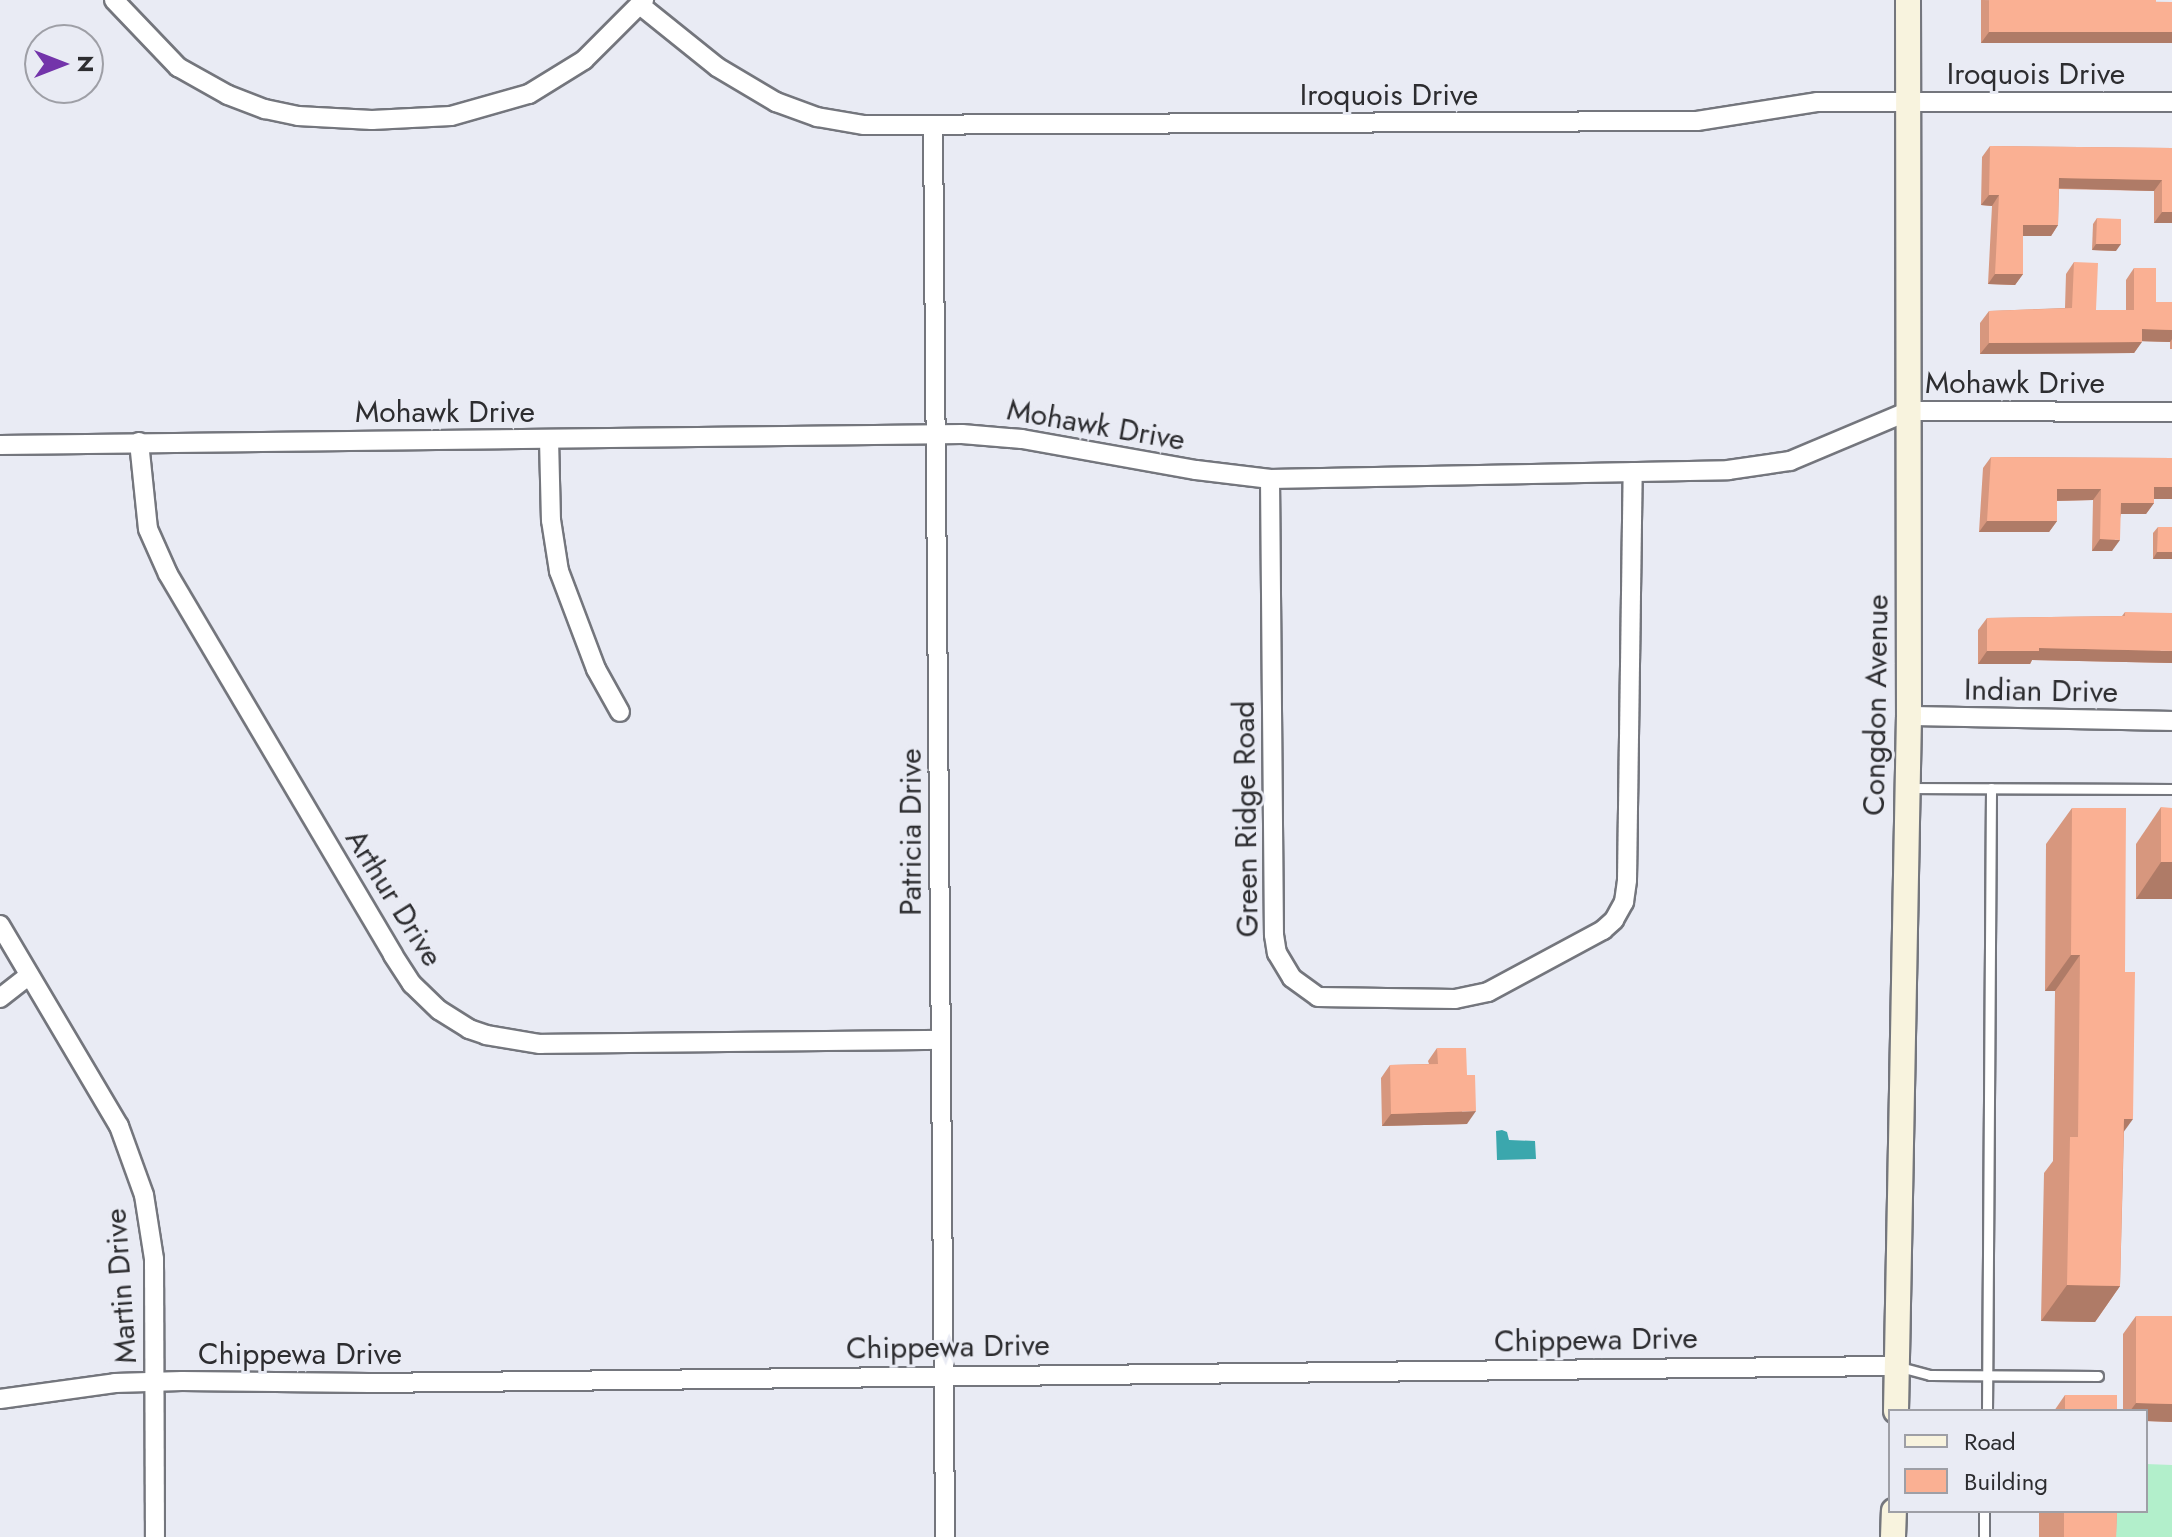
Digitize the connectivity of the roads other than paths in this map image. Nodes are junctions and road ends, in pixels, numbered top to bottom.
1 (114, 0) edge
2 (1908, 0) edge
3 (642, 2) edge
4 (1908, 101) junction
5 (2172, 102) edge
6 (933, 126) junction
7 (1909, 411) junction
8 (2172, 412) edge
9 (935, 434) junction
10 (549, 439) junction
11 (139, 442) junction
12 (0, 445) edge
13 (1633, 472) junction
14 (1270, 479) junction
15 (620, 712) dead end
16 (1909, 716) junction
17 (2172, 721) edge
18 (1908, 788) junction
19 (1991, 788) junction
20 (2172, 789) edge
21 (0, 925) edge
22 (29, 975) junction
23 (0, 998) edge
24 (940, 1040) junction
25 (1897, 1366) junction
26 (942, 1375) junction
27 (1988, 1376) junction
28 (2098, 1376) dead end
29 (155, 1382) junction
30 (0, 1399) edge
31 (1896, 1409) edge
32 (1987, 1409) edge
33 (1894, 1513) edge
34 (1984, 1513) edge
35 (155, 1537) edge
36 (945, 1537) edge
37 (1893, 1537) edge
38 (1984, 1537) edge

1 - 3 street
2 - 4 street, Congdon Avenue
3 - 6 street, Iroquois Drive
4 - 5 street, Iroquois Drive
4 - 6 street, Iroquois Drive
4 - 7 street, Congdon Avenue
6 - 9 street, Patricia Drive
7 - 8 street, Mohawk Drive
7 - 13 street, Mohawk Drive
7 - 16 street, Congdon Avenue
9 - 10 street, Mohawk Drive
9 - 14 street, Mohawk Drive
9 - 24 street, Patricia Drive
10 - 11 street, Mohawk Drive
10 - 15 street
11 - 12 street, Mohawk Drive
11 - 24 street, Arthur Drive
13 - 14 street, Mohawk Drive
13 - 14 street, Green Ridge Road
16 - 17 street, Indian Drive
16 - 18 street, Congdon Avenue
18 - 19 lane
18 - 25 street, Congdon Avenue
19 - 20 lane
19 - 27 lane
21 - 22 street, Martin Drive
22 - 23 street
22 - 29 street, Martin Drive
24 - 26 street, Patricia Drive
25 - 26 street, Chippewa Drive
25 - 27 lane
25 - 31 street, Congdon Avenue
26 - 29 street, Chippewa Drive
26 - 36 street, Patricia Drive
27 - 28 lane
27 - 32 lane
29 - 30 street, Chippewa Drive
29 - 35 street, Martin Drive
33 - 37 street
34 - 38 lane

